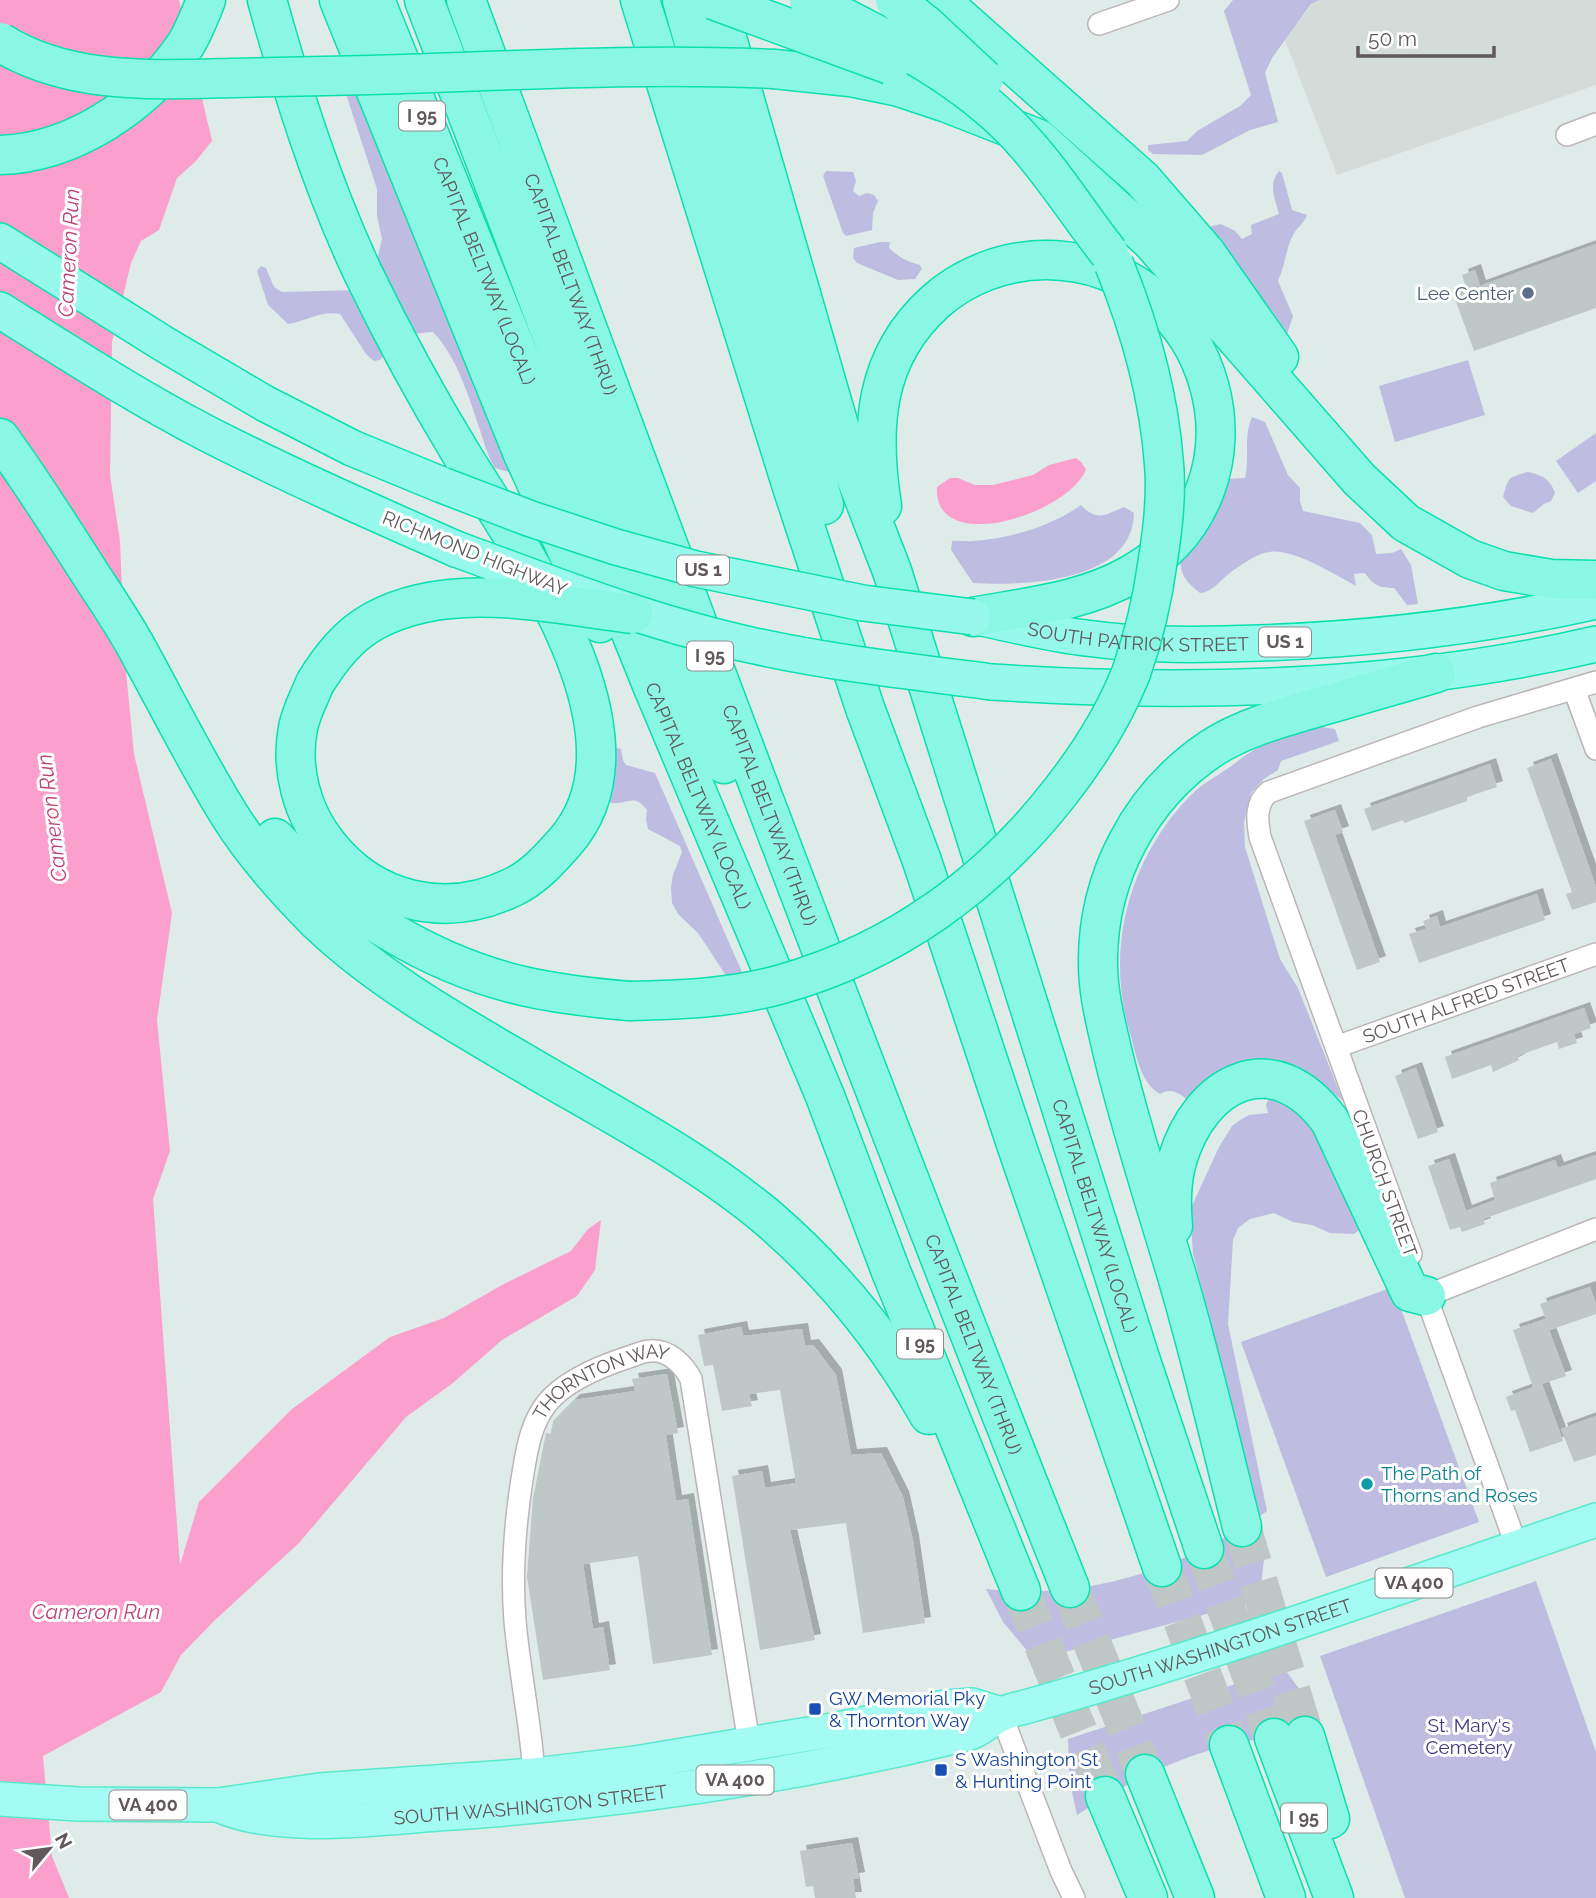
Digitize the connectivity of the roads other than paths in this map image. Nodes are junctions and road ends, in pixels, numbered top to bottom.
1 (206, 0) edge
2 (267, 0) edge
3 (339, 0) edge
4 (375, 0) edge
5 (424, 0) edge
6 (466, 0) edge
7 (640, 0) edge
8 (682, 0) edge
9 (715, 0) edge
10 (809, 0) edge
11 (895, 0) edge
12 (940, 0) edge
13 (1168, 0) edge
14 (1099, 24) dead end
15 (0, 41) edge
16 (1596, 124) edge
17 (1567, 135) dead end
18 (1038, 139) junction
19 (0, 155) edge
20 (453, 238) junction
21 (0, 241) edge
22 (0, 247) edge
23 (1109, 253) junction
24 (36, 264) junction
25 (0, 310) edge
26 (0, 438) edge
27 (1359, 478) junction
28 (892, 571) junction
29 (1596, 580) edge
30 (1596, 601) edge
31 (633, 614) junction
32 (972, 617) junction
33 (1596, 644) edge
34 (138, 650) junction
35 (1436, 673) junction
36 (1596, 682) edge
37 (1574, 688) junction
38 (1596, 749) edge
39 (922, 861) junction
40 (1596, 954) edge
41 (1336, 1047) junction
42 (1596, 1229) edge
43 (1177, 1276) junction
44 (1426, 1296) junction
45 (960, 1311) junction
46 (1596, 1520) edge
47 (1242, 1527) tunnel mouth
48 (1517, 1547) junction
49 (1204, 1549) tunnel mouth
50 (1163, 1567) tunnel mouth
51 (1070, 1588) tunnel mouth
52 (1001, 1714) junction
53 (749, 1743) junction
54 (1229, 1745) tunnel mouth
55 (1145, 1774) tunnel mouth
56 (534, 1775) junction
57 (1105, 1796) tunnel mouth
58 (0, 1799) edge
59 (218, 1805) junction
60 (536, 1808) junction
61 (1074, 1898) edge
62 (1148, 1898) edge
63 (1195, 1898) edge
64 (1286, 1898) edge
65 (1334, 1898) edge
66 (1353, 1898) edge

1 - 19 highway
2 - 31 highway, bridge
3 - 20 highway
4 - 20 highway, CAPITAL BELTWAY (LOCAL) / I 95
5 - 45 highway
6 - 45 highway, CAPITAL BELTWAY (THRU) / I 95
7 - 39 highway
8 - 39 highway
9 - 18 highway, bridge
9 - 28 highway, CAPITAL BELTWAY (LOCAL)
10 - 23 highway, bridge
11 - 23 highway, bridge
12 - 27 highway
13 - 14 street
15 - 18 highway, bridge
16 - 17 street
18 - 27 highway
20 - 34 highway, CAPITAL BELTWAY (LOCAL) / I 95
21 - 24 highway, US 1
22 - 24 highway
23 - 34 highway, bridge
24 - 32 highway, US 1, bridge
25 - 31 highway, RICHMOND HIGHWAY / US 1, bridge
26 - 34 highway
27 - 29 highway
28 - 32 highway
28 - 49 highway, CAPITAL BELTWAY (LOCAL)
30 - 32 highway, SOUTH PATRICK STREET / US 1
31 - 35 highway, RICHMOND HIGHWAY / US 1, bridge
33 - 35 highway, US 1
35 - 43 highway
36 - 37 street
37 - 38 street
37 - 41 street, CHURCH STREET
39 - 50 highway
40 - 41 street, SOUTH ALFRED STREET
41 - 44 street, CHURCH STREET
42 - 44 street
43 - 44 highway
43 - 47 highway
44 - 48 street, CHURCH STREET
45 - 51 highway, CAPITAL BELTWAY (THRU) / I 95
46 - 48 main road, SOUTH WASHINGTON STREET / VA 400
48 - 52 main road, SOUTH WASHINGTON STREET / VA 400
52 - 53 main road, SOUTH WASHINGTON STREET / VA 400
52 - 60 main road, SOUTH WASHINGTON STREET / VA 400
52 - 61 street
53 - 56 main road, SOUTH WASHINGTON STREET / VA 400
53 - 56 street, THORNTON WAY
54 - 64 highway, I 95
55 - 63 highway
56 - 59 main road, SOUTH WASHINGTON STREET / VA 400
56 - 60 street
57 - 62 highway
58 - 59 main road, SOUTH WASHINGTON STREET / VA 400
59 - 60 main road, SOUTH WASHINGTON STREET / VA 400
65 - 66 highway, I 95

